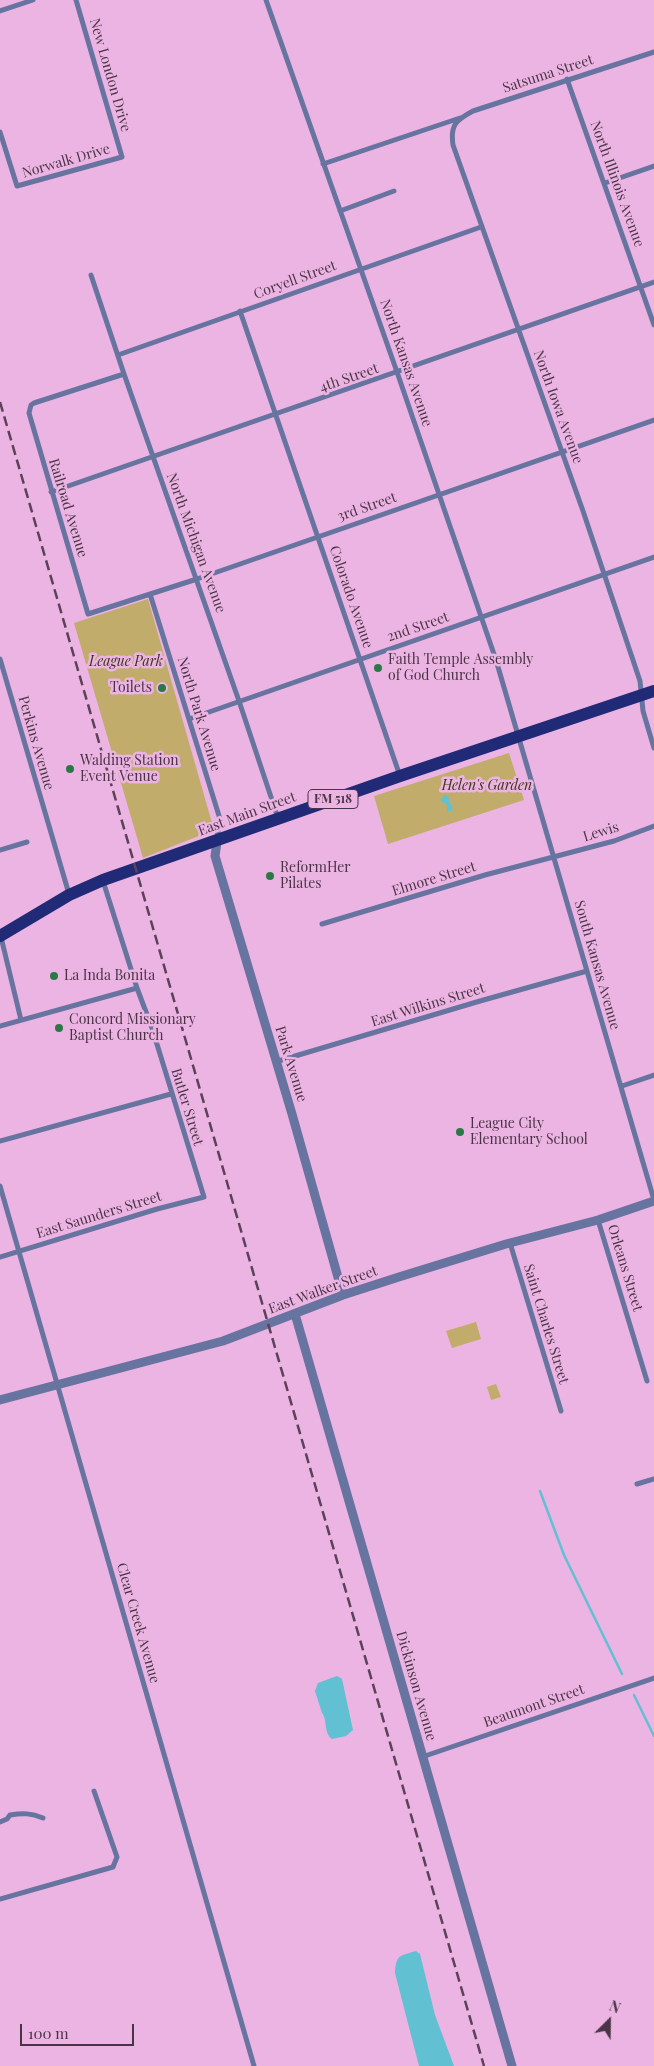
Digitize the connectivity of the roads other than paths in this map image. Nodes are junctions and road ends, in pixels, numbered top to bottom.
1 (33, 0) edge
2 (76, 0) edge
3 (266, 0) edge
4 (0, 11) edge
5 (654, 52) edge
6 (567, 79) junction
7 (460, 118) junction
8 (453, 127) joint
9 (0, 132) edge
10 (122, 157) joint
11 (323, 164) junction
12 (654, 166) edge
13 (604, 184) junction
14 (394, 191) dead end
15 (340, 211) junction
16 (481, 227) junction
17 (360, 268) junction
18 (92, 275) dead end
19 (654, 282) edge
20 (641, 287) junction
21 (240, 311) junction
22 (654, 325) edge
23 (518, 330) junction
24 (118, 355) junction
25 (398, 372) junction
26 (124, 374) junction
27 (277, 415) junction
28 (654, 420) edge
29 (562, 451) junction
30 (154, 458) junction
31 (50, 492) junction
32 (439, 493) junction
33 (318, 536) junction
34 (654, 557) edge
35 (603, 575) junction
36 (197, 579) junction
37 (150, 594) junction
38 (88, 614) joint
39 (481, 617) junction
40 (0, 659) edge
41 (360, 659) junction
42 (654, 692) edge
43 (641, 696) junction
44 (240, 701) junction
45 (189, 719) junction
46 (519, 736) junction
47 (654, 748) edge
48 (400, 776) junction
49 (278, 819) junction
50 (654, 826) edge
51 (27, 842) dead end
52 (217, 842) junction
53 (0, 850) edge
54 (554, 856) junction
55 (103, 880) junction
56 (69, 894) junction
57 (322, 924) dead end
58 (0, 936) edge
59 (587, 971) junction
60 (137, 988) junction
61 (21, 1020) junction
62 (0, 1026) edge
63 (275, 1062) junction
64 (654, 1075) edge
65 (622, 1086) junction
66 (171, 1094) junction
67 (0, 1141) edge
68 (0, 1186) edge
69 (204, 1197) joint
70 (654, 1200) edge
71 (598, 1220) junction
72 (510, 1243) junction
73 (18, 1251) junction
74 (0, 1257) edge
75 (343, 1295) junction
76 (294, 1314) junction
77 (647, 1381) dead end
78 (56, 1384) junction
79 (0, 1400) edge
80 (561, 1411) dead end
81 (654, 1479) edge
82 (637, 1484) dead end
83 (654, 1678) edge
84 (422, 1757) junction
85 (94, 1791) dead end
86 (43, 1818) dead end
87 (0, 1822) edge
88 (0, 1899) edge
89 (254, 2066) edge
90 (512, 2066) edge

1 - 4 street
2 - 10 street, New London Drive
3 - 11 street, North Kansas Avenue
5 - 6 street, Satsuma Street
6 - 7 street, Satsuma Street
6 - 13 street, North Illinois Avenue
7 - 8 street, Satsuma Street
7 - 11 street
8 - 16 street, North Iowa Avenue
9 - 10 street, Norwalk Drive
11 - 15 street, North Kansas Avenue
12 - 13 street
13 - 20 street, North Illinois Avenue
14 - 15 street
15 - 17 street, North Kansas Avenue
16 - 17 street, Coryell Street
16 - 23 street, North Iowa Avenue
17 - 21 street, Coryell Street
17 - 25 street, North Kansas Avenue
18 - 24 street, North Michigan Avenue
19 - 20 street, 4th Street
20 - 22 street, North Illinois Avenue
20 - 23 street, 4th Street
21 - 24 street, Coryell Street
21 - 27 street, Colorado Avenue
23 - 25 street, 4th Street
23 - 29 street, North Iowa Avenue
24 - 26 street, North Michigan Avenue
25 - 27 street, 4th Street
25 - 32 street, North Kansas Avenue
26 - 30 street, North Michigan Avenue
26 - 31 street, Railroad Avenue
27 - 30 street, 4th Street
27 - 33 street, Colorado Avenue
28 - 29 street, 3rd Street
29 - 32 street, 3rd Street
29 - 35 street, North Iowa Avenue
30 - 31 street, 4th Street
30 - 36 street, North Michigan Avenue
31 - 38 street, Railroad Avenue
32 - 33 street, 3rd Street
32 - 39 street, North Kansas Avenue
33 - 36 street, 3rd Street
33 - 41 street, Colorado Avenue
34 - 35 street, 2nd Street
35 - 39 street, 2nd Street
35 - 43 street, North Iowa Avenue
36 - 37 street, 3rd Street
36 - 44 street, North Michigan Avenue
37 - 38 street, 3rd Street
37 - 45 street, North Park Avenue
39 - 41 street, 2nd Street
39 - 46 street, North Kansas Avenue
40 - 56 street, Perkins Avenue
41 - 44 street, 2nd Street
41 - 48 street, Colorado Avenue
42 - 43 main road, East Main Street / FM 518
43 - 46 main road, East Main Street / FM 518
43 - 47 street, North Iowa Avenue
44 - 45 street, 2nd Street
44 - 49 street, North Michigan Avenue
45 - 52 street, North Park Avenue
46 - 48 main road, East Main Street / FM 518
46 - 54 street, South Kansas Avenue
48 - 49 main road, East Main Street / FM 518
49 - 52 main road, East Main Street / FM 518
50 - 54 street, Lewis
51 - 53 street
52 - 55 main road, East Main Street / FM 518
52 - 63 street, Park Avenue
54 - 57 street, Elmore Street
54 - 59 street, South Kansas Avenue
55 - 56 main road, East Main Street / FM 518
55 - 60 street, Butler Street
56 - 58 main road, East Main Street / FM 518
58 - 61 street
59 - 63 street, East Wilkins Street
59 - 65 street, South Kansas Avenue
60 - 61 street
60 - 66 street, Butler Street
61 - 62 street
63 - 75 street, Park Avenue
64 - 65 street
65 - 70 street, South Kansas Avenue
66 - 67 street
66 - 69 street, Butler Street
68 - 73 street, Clear Creek Avenue
69 - 73 street, East Saunders Street
70 - 71 street, East Walker Street
71 - 72 street, East Walker Street
71 - 77 street, Orleans Street
72 - 75 street, East Walker Street
72 - 80 street, Saint Charles Street
73 - 74 street, East Saunders Street
73 - 78 street, Clear Creek Avenue
75 - 76 street, East Walker Street
76 - 78 street, East Walker Street
76 - 84 street, Dickinson Avenue
78 - 79 street, East Walker Street
78 - 89 street, Clear Creek Avenue
81 - 82 street
83 - 84 street, Beaumont Street
84 - 90 street, Dickinson Avenue
85 - 88 street
86 - 87 street

